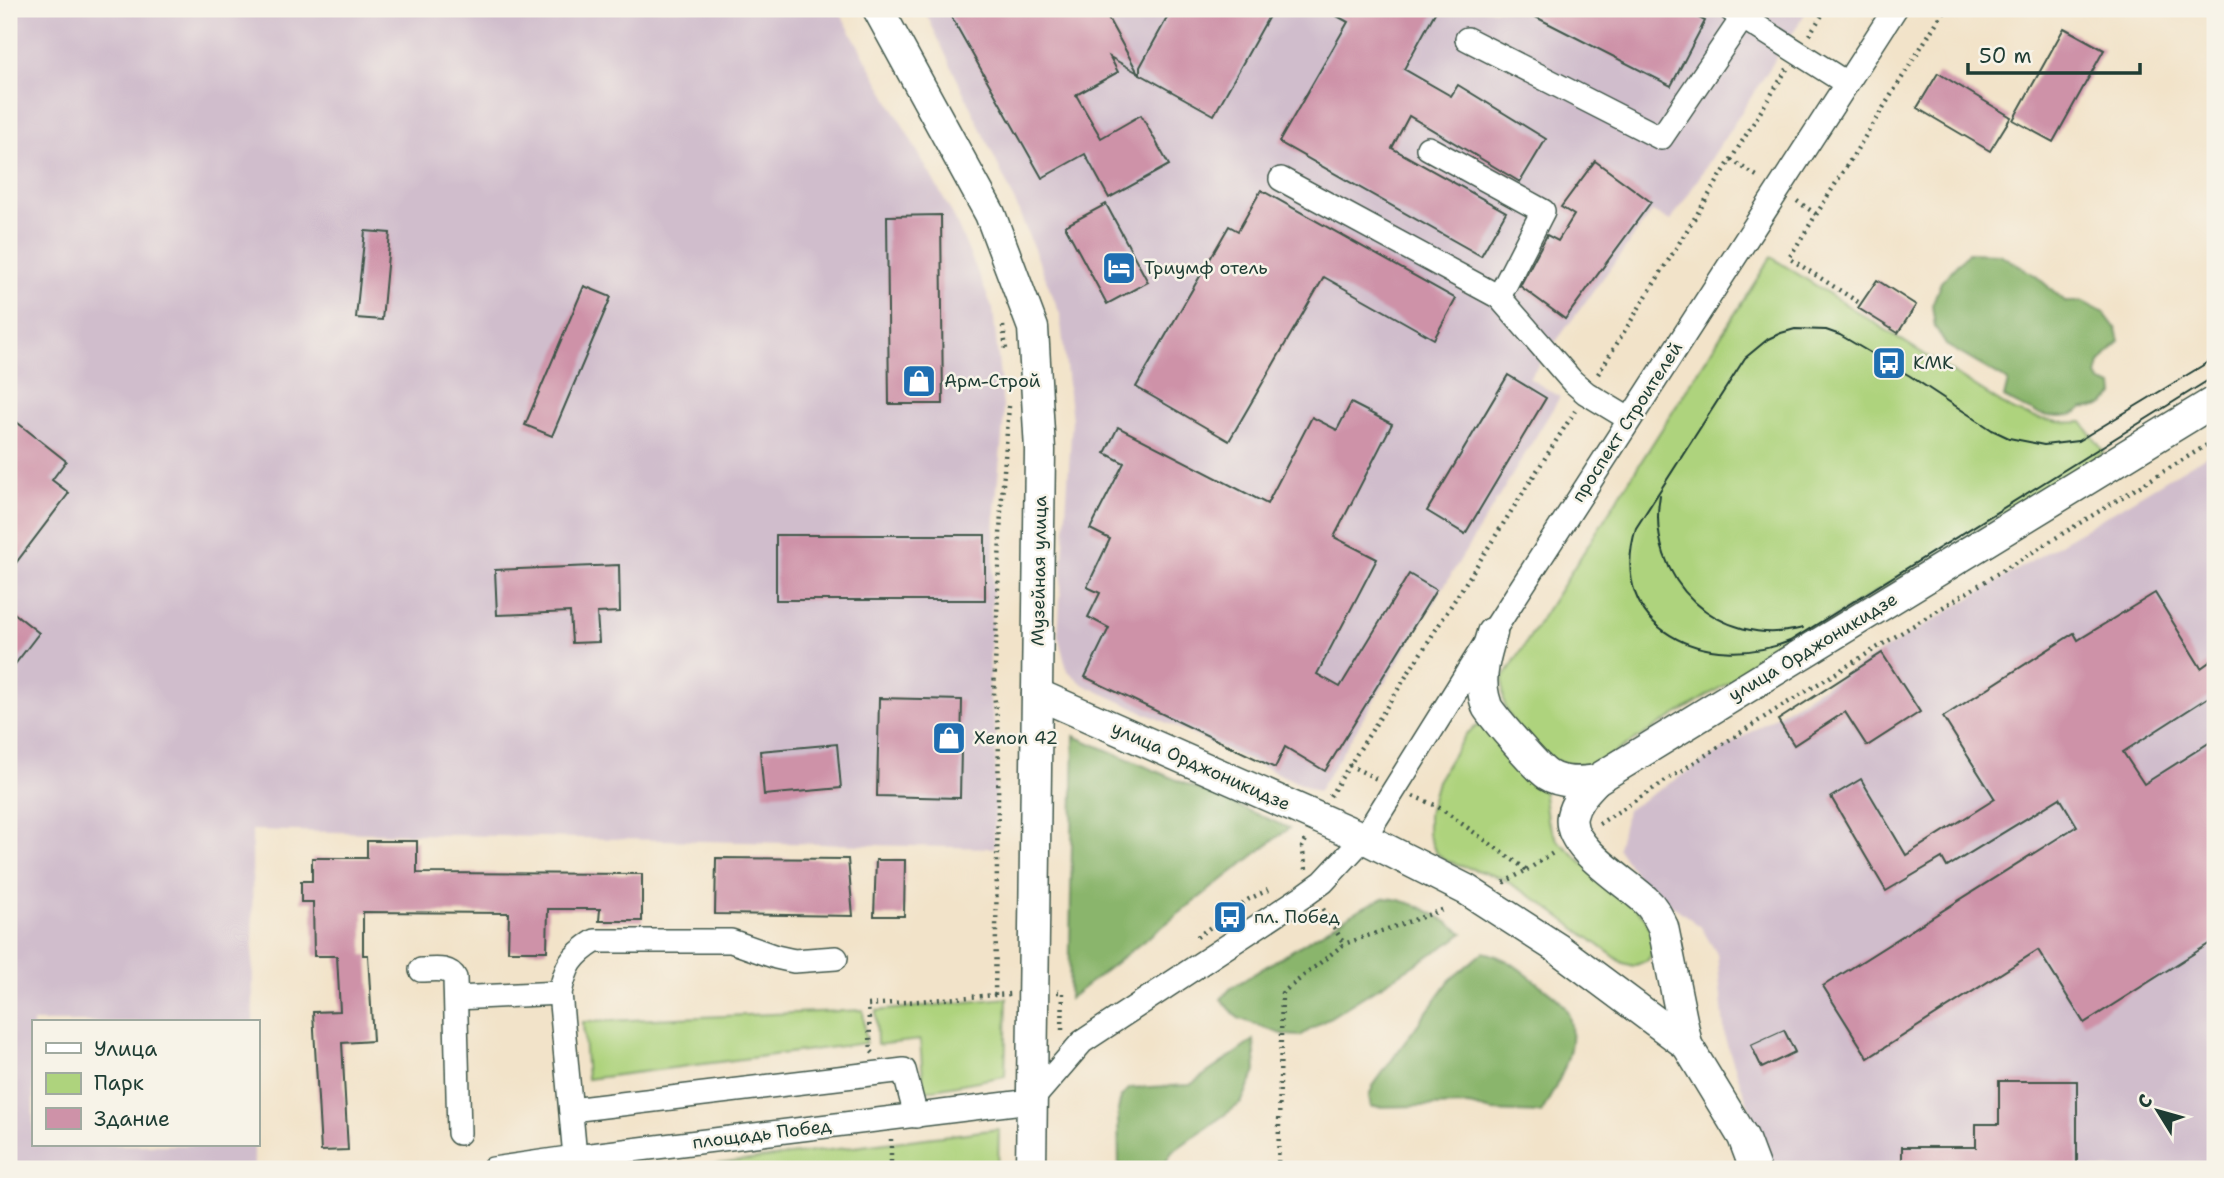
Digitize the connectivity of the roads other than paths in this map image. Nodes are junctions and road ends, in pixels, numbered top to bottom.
1 (878, 9) edge
2 (1895, 9) edge
3 (1736, 13) edge
4 (1467, 39) dead end
5 (1846, 83) junction
6 (1429, 148) dead end
7 (1282, 179) dead end
8 (1499, 297) junction
9 (2215, 401) edge
10 (1629, 419) junction
11 (1492, 633) junction
12 (1037, 694) junction
13 (1596, 780) junction
14 (1364, 838) junction
15 (836, 958) dead end
16 (421, 970) dead end
17 (560, 993) junction
18 (456, 998) junction
19 (1687, 1045) junction
20 (1031, 1101) junction
21 (571, 1110) junction
22 (916, 1116) junction
23 (459, 1133) dead end
24 (575, 1157) junction
25 (493, 1169) edge
26 (499, 1169) edge
27 (1031, 1169) edge
28 (1755, 1169) edge

1 - 12 main road, Музейная улица
2 - 5 street, проспект Строителей
3 - 4 street
3 - 5 street
5 - 10 street, проспект Строителей
6 - 8 street
7 - 8 street
8 - 10 street
9 - 13 main road, улица Орджоникидзе
10 - 11 street, проспект Строителей
11 - 13 main road
11 - 14 street, проспект Строителей
12 - 14 main road, улица Орджоникидзе
12 - 20 main road, Музейная улица
13 - 19 main road
14 - 19 main road, улица Орджоникидзе
14 - 20 street, проспект Строителей
15 - 17 street
16 - 18 street
17 - 18 street
17 - 21 street
18 - 23 street
19 - 28 main road
20 - 22 street, площадь Побед
20 - 27 main road, Музейная улица
21 - 22 street
21 - 24 street
22 - 24 street, площадь Побед
24 - 26 street, площадь Побед
25 - 26 street, площадь Побед

